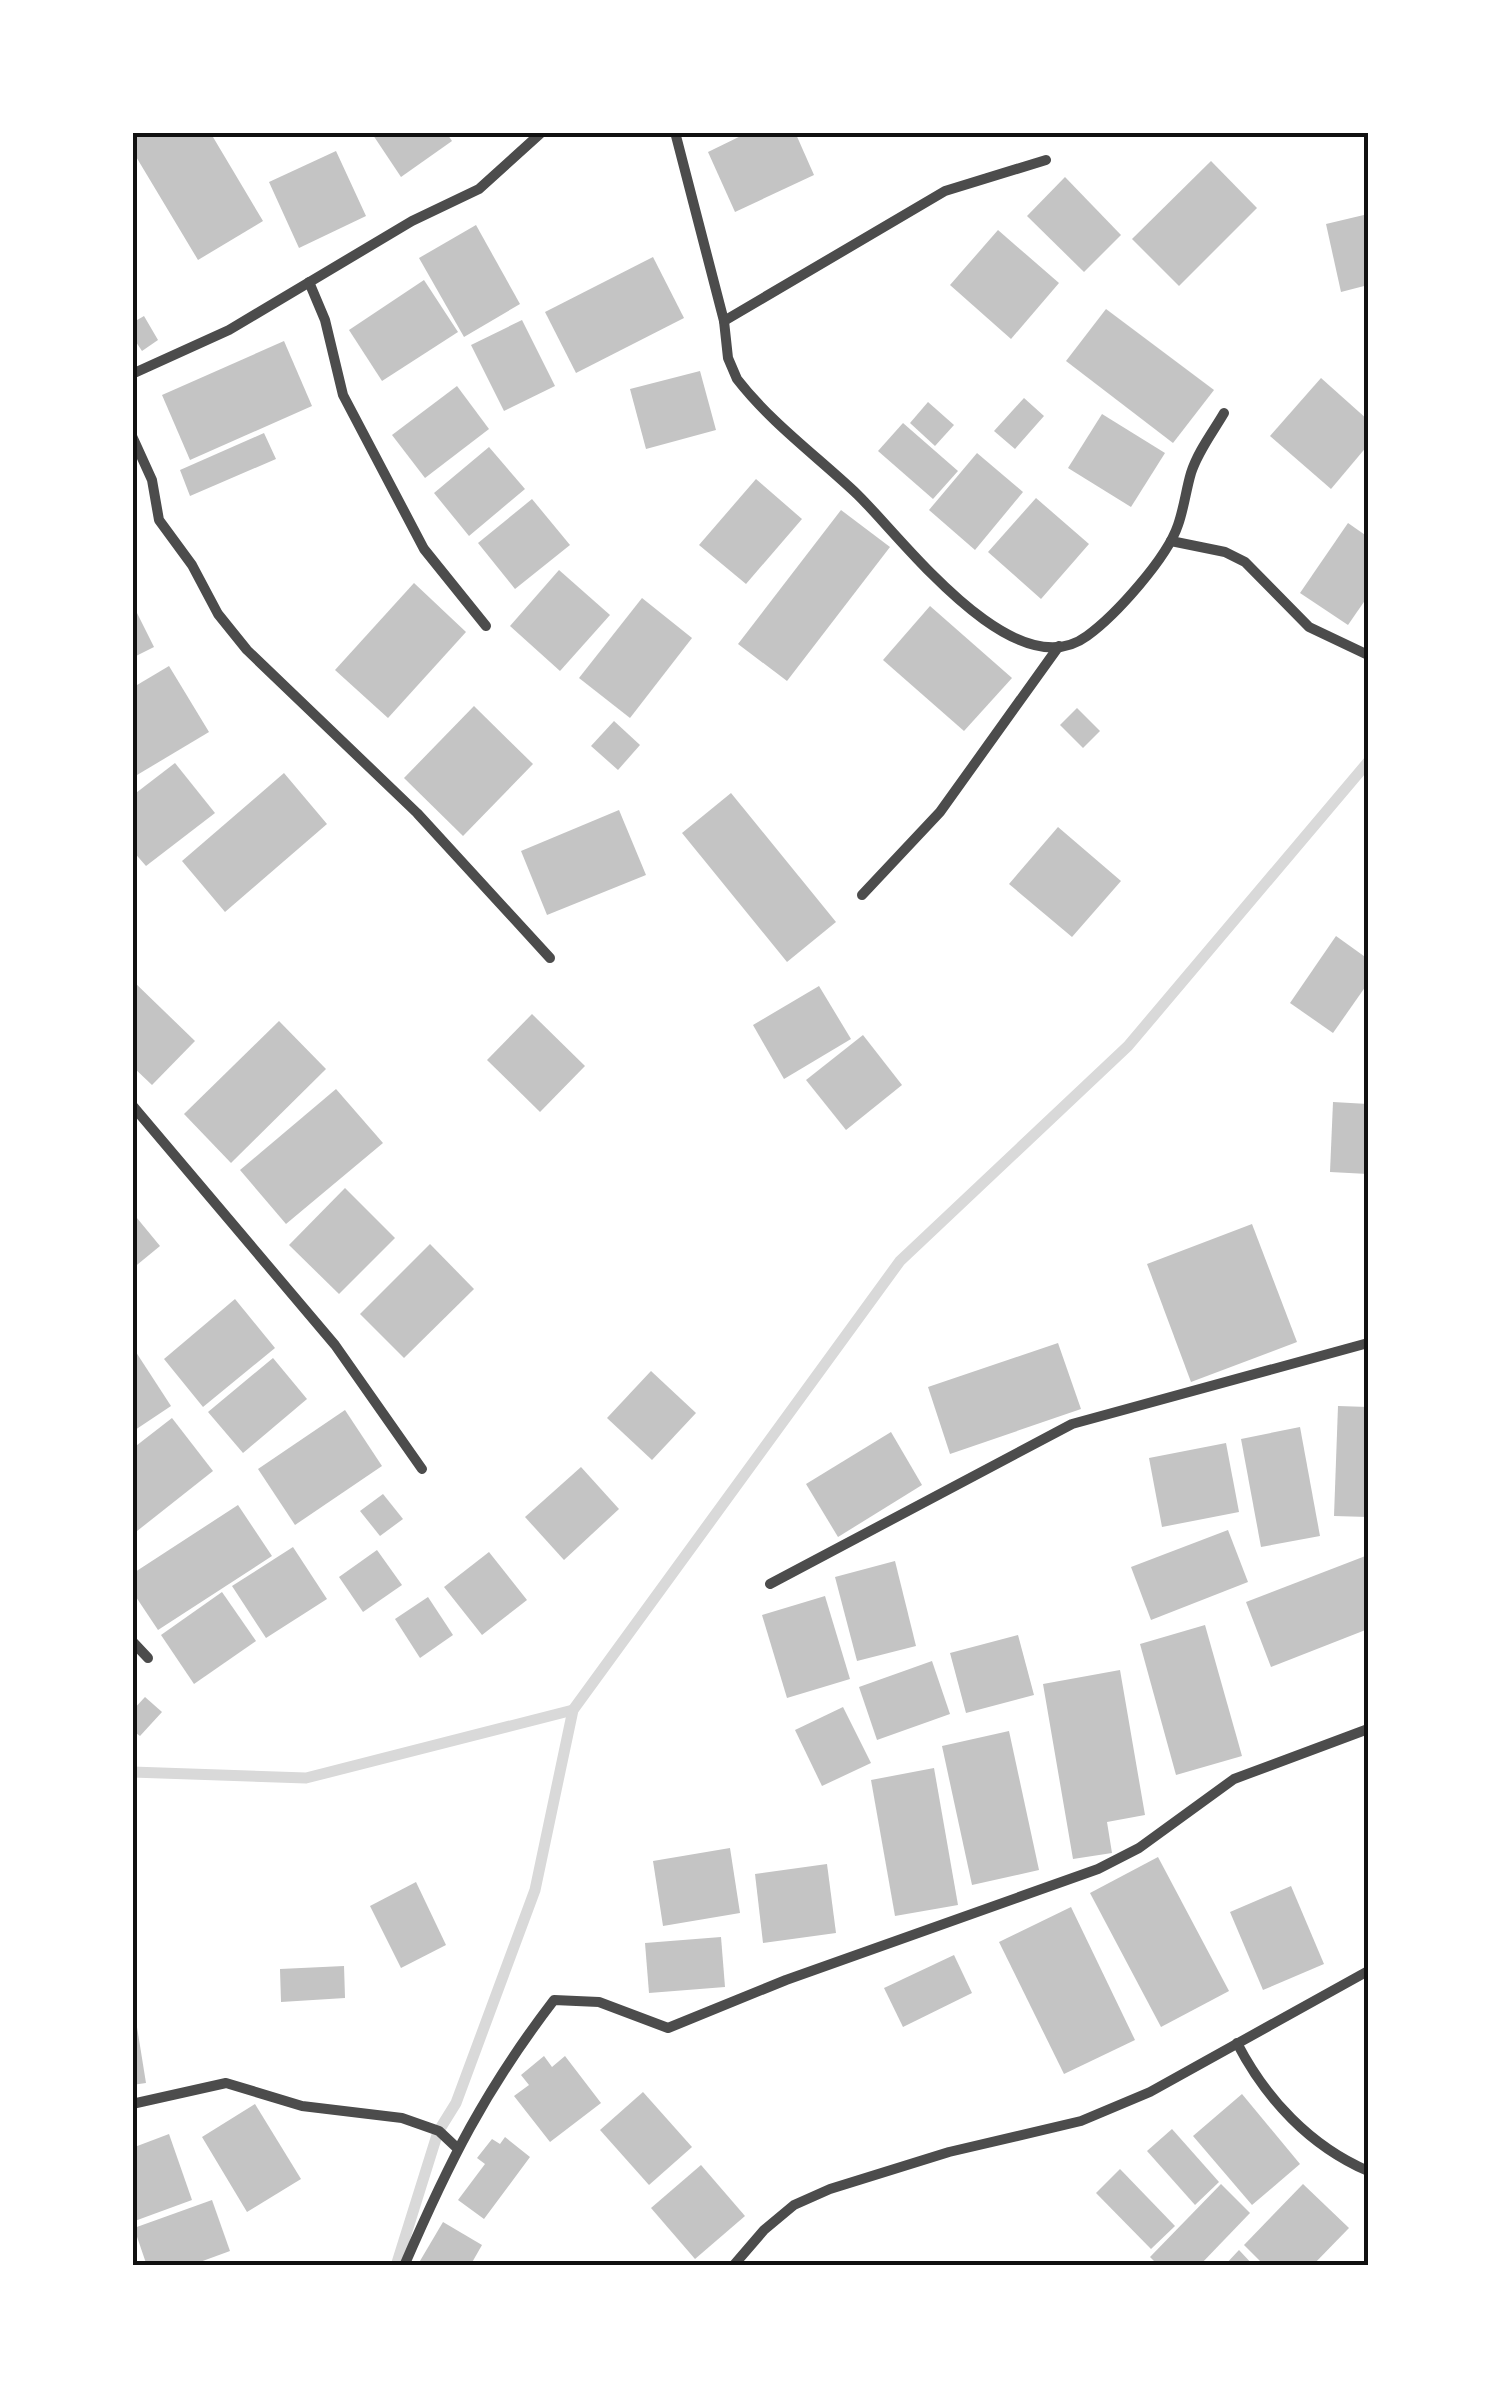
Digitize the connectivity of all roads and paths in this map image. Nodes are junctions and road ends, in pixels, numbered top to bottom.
1 (542, 132) edge
2 (675, 132) edge
3 (1046, 160) dead end
4 (309, 282) junction
5 (724, 321) junction
6 (132, 374) edge
7 (1224, 413) dead end
8 (132, 436) edge
9 (1171, 541) junction
10 (486, 626) dead end
11 (1060, 646) junction
12 (1368, 655) edge
13 (862, 896) dead end
14 (550, 958) dead end
15 (132, 1105) edge
16 (1368, 1343) edge
17 (422, 1469) dead end
18 (770, 1584) dead end
19 (132, 1641) edge
20 (148, 1658) dead end
21 (1368, 1729) edge
22 (1368, 1971) edge
23 (1237, 2043) junction
24 (132, 2104) edge
25 (456, 2146) junction
26 (1368, 2171) edge
27 (404, 2266) edge
28 (733, 2266) edge

1 - 4 street
2 - 5 street
3 - 5 street
4 - 6 street
4 - 10 street
5 - 11 street
7 - 9 street
8 - 14 street
9 - 11 street
9 - 12 street
11 - 13 street
15 - 17 street
16 - 18 street
19 - 20 street
21 - 25 street
22 - 23 street
23 - 26 street
23 - 28 street
24 - 25 street
25 - 27 street

